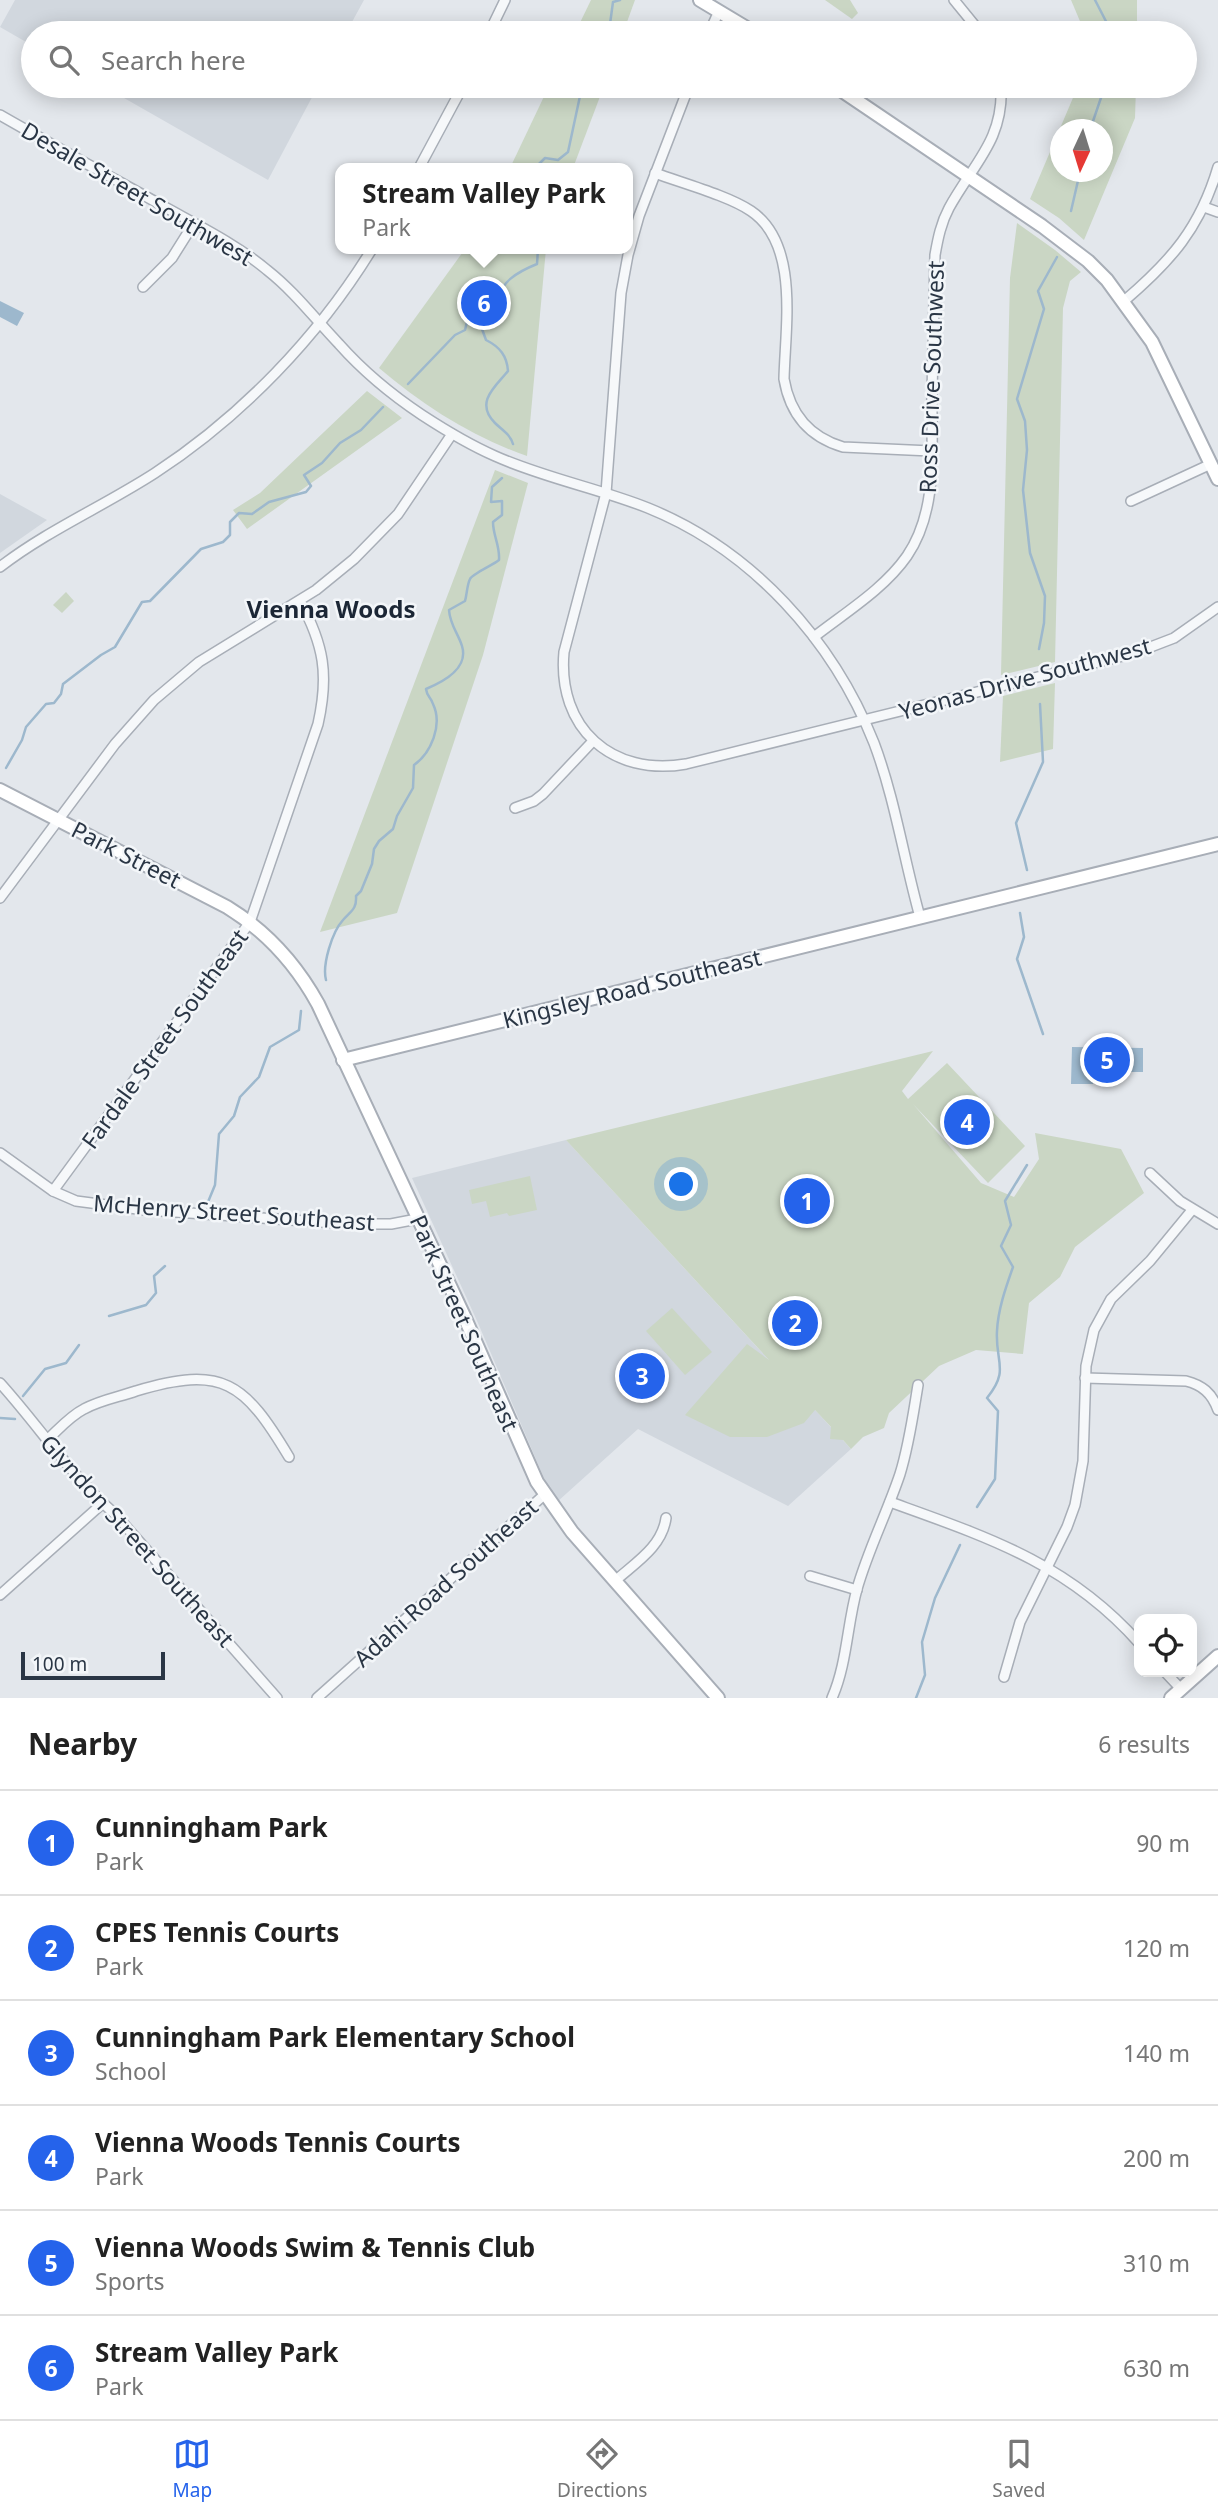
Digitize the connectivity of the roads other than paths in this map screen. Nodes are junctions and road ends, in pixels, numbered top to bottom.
1 (505, 0) edge
2 (700, 0) edge
3 (954, 0) edge
4 (719, 11) junction
5 (495, 21) edge
6 (714, 21) edge
7 (735, 21) edge
8 (971, 21) edge
9 (457, 98) edge
10 (684, 98) edge
11 (853, 98) edge
12 (1001, 98) edge
13 (0, 116) edge
14 (422, 163) edge
15 (1218, 167) edge
16 (655, 173) junction
17 (969, 177) junction
18 (1204, 207) junction
19 (1218, 212) edge
20 (194, 223) junction
21 (633, 236) edge
22 (368, 254) edge
23 (629, 254) edge
24 (143, 288) dead end
25 (1124, 301) junction
26 (320, 323) junction
27 (452, 434) junction
28 (931, 451) junction
29 (1211, 464) junction
30 (1218, 479) edge
31 (606, 493) junction
32 (1131, 501) dead end
33 (0, 567) edge
34 (300, 601) junction
35 (1218, 607) edge
36 (814, 637) junction
37 (863, 720) junction
38 (593, 741) junction
39 (0, 790) edge
40 (515, 808) dead end
41 (58, 821) junction
42 (1218, 844) edge
43 (0, 898) edge
44 (920, 918) junction
45 (250, 922) junction
46 (343, 1060) junction
47 (0, 1153) edge
48 (1150, 1173) dead end
49 (53, 1191) junction
50 (1192, 1210) junction
51 (417, 1219) junction
52 (1218, 1224) edge
53 (1085, 1378) junction
54 (0, 1383) edge
55 (918, 1385) dead end
56 (1218, 1410) edge
57 (47, 1440) junction
58 (289, 1457) dead end
59 (544, 1495) junction
60 (890, 1502) junction
61 (103, 1503) junction
62 (666, 1518) dead end
63 (1046, 1566) junction
64 (810, 1576) dead end
65 (615, 1581) junction
66 (857, 1590) junction
67 (0, 1595) edge
68 (1134, 1638) edge
69 (1218, 1656) edge
70 (1004, 1677) dead end
71 (1170, 1677) edge
72 (1181, 1689) junction
73 (277, 1698) edge
74 (317, 1698) edge
75 (718, 1698) edge
76 (832, 1698) edge
77 (1171, 1698) edge

1 - 5 street
2 - 4 street
3 - 8 street
4 - 6 street
4 - 7 street
9 - 14 street
10 - 16 street
11 - 17 street
12 - 17 street, Ross Drive Southwest
13 - 20 street, Desale Street Southwest
15 - 18 street
16 - 21 street
16 - 28 street
17 - 25 street
17 - 28 street, Ross Drive Southwest
18 - 19 street
18 - 25 street
20 - 24 street
20 - 26 street, Desale Street Southwest
22 - 26 street
23 - 31 street
25 - 29 street
26 - 27 street, Desale Street Southwest
26 - 33 street
27 - 31 street, Desale Street Southwest
27 - 34 street
28 - 36 street, Ross Drive Southwest
29 - 30 street
29 - 32 street
31 - 36 street, Desale Street Southwest
31 - 38 street
34 - 41 street
34 - 45 street, Fardale Street Southeast
35 - 37 street, Yeonas Drive Southwest
36 - 37 street, Desale Street Southwest
37 - 38 street, Yeonas Drive Southwest
37 - 44 street, Desale Street Southwest
38 - 40 street
39 - 41 street, Park Street
41 - 43 street
41 - 45 street, Park Street
42 - 44 street, Kingsley Road Southeast
44 - 46 street, Kingsley Road Southeast
45 - 46 street, Park Street Southeast
45 - 49 street, Fardale Street Southeast
46 - 51 street, Park Street Southeast
47 - 49 street, McHenry Street Southeast
48 - 50 street
49 - 51 street, McHenry Street Southeast
50 - 52 street
50 - 53 street
51 - 59 street, Park Street Southeast
53 - 56 street
53 - 63 street
54 - 57 street, Glyndon Street Southeast
55 - 60 street
57 - 58 street
57 - 61 street, Glyndon Street Southeast
59 - 65 street, Park Street Southeast
59 - 74 street, Adahi Road Southeast
60 - 63 street
60 - 66 street
61 - 67 street
61 - 73 street, Glyndon Street Southeast
62 - 65 street
63 - 68 street
63 - 70 street
64 - 66 street
65 - 75 street, Park Street Southeast
66 - 76 street
69 - 72 street
71 - 72 street
72 - 77 street

